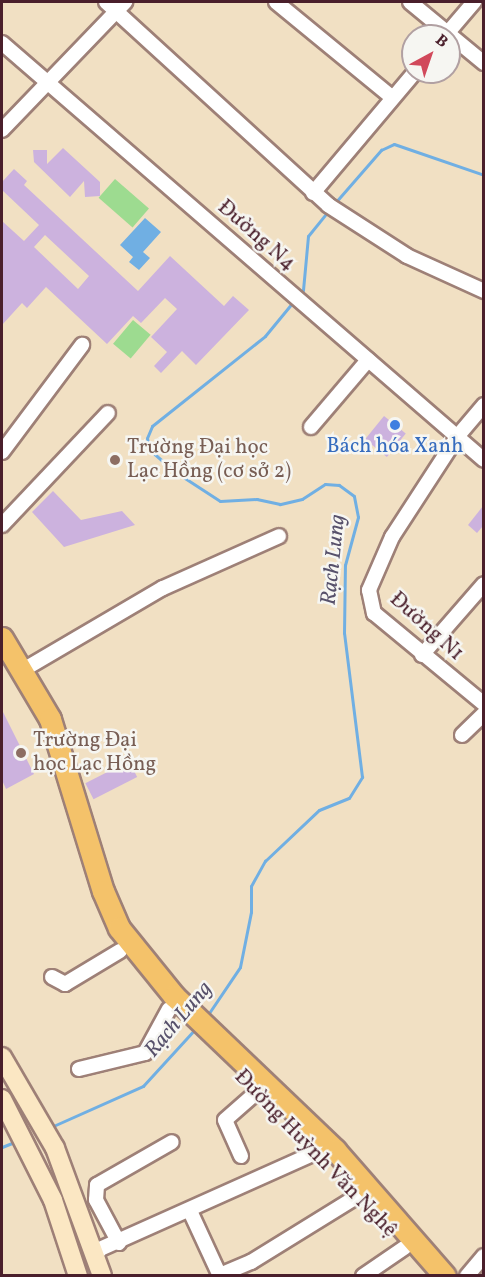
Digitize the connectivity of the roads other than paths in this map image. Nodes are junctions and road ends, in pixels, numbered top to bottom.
1 (276, 2) edge
2 (410, 2) edge
3 (474, 2) edge
4 (116, 5) edge
5 (435, 24) edge
6 (455, 24) edge
7 (2, 44) edge
8 (461, 46) edge
9 (483, 63) edge
10 (47, 83) junction
11 (405, 84) edge
12 (393, 98) junction
13 (2, 130) edge
14 (313, 193) junction
15 (483, 291) edge
16 (82, 345) dead end
17 (368, 360) junction
18 (483, 405) edge
19 (108, 413) dead end
20 (311, 427) dead end
21 (457, 437) junction
22 (2, 452) edge
23 (483, 460) edge
24 (2, 525) edge
25 (279, 536) dead end
26 (483, 584) edge
27 (2, 638) edge
28 (422, 655) junction
29 (2, 661) edge
30 (23, 670) junction
31 (483, 704) edge
32 (483, 714) edge
33 (43, 721) junction
34 (462, 735) dead end
35 (120, 951) junction
36 (52, 977) dead end
37 (169, 1009) junction
38 (197, 1026) junction
39 (2, 1057) edge
40 (79, 1068) dead end
41 (258, 1091) junction
42 (2, 1099) edge
43 (172, 1142) dead end
44 (319, 1151) junction
45 (241, 1156) dead end
46 (358, 1196) junction
47 (189, 1211) junction
48 (119, 1243) junction
49 (404, 1248) junction
50 (483, 1256) edge
51 (78, 1275) edge
52 (102, 1275) edge
53 (220, 1275) edge
54 (363, 1275) edge
55 (429, 1275) edge
56 (445, 1275) edge
57 (467, 1275) edge

1 - 12 street
2 - 5 street
3 - 6 street
4 - 10 street
4 - 14 street
7 - 10 street, Đường N4
8 - 9 street
10 - 13 street
10 - 17 street, Đường N4
11 - 12 street
12 - 14 street
14 - 15 street
16 - 22 street
17 - 20 street
17 - 21 street, Đường N4
18 - 21 street
19 - 24 street
21 - 23 street, Đường N4
21 - 28 street, Đường N1
25 - 30 street
26 - 28 street
27 - 30 main road, Đường Huỳnh Văn Nghệ
28 - 31 street, Đường N1
29 - 33 main road, Đường Huỳnh Văn Nghệ
30 - 33 main road, Đường Huỳnh Văn Nghệ
32 - 34 street
33 - 35 main road, Đường Huỳnh Văn Nghệ
33 - 38 main road, Đường Huỳnh Văn Nghệ
35 - 36 street
35 - 37 main road, Đường Huỳnh Văn Nghệ
37 - 38 main road, Đường Huỳnh Văn Nghệ
37 - 40 street
38 - 41 main road, Đường Huỳnh Văn Nghệ
38 - 56 main road, Đường Huỳnh Văn Nghệ
39 - 52 main road
41 - 44 main road, Đường Huỳnh Văn Nghệ
41 - 45 street
42 - 51 main road
43 - 48 street
44 - 46 main road, Đường Huỳnh Văn Nghệ
44 - 47 street
46 - 49 main road, Đường Huỳnh Văn Nghệ
46 - 53 street
47 - 48 street
47 - 53 street
48 - 52 street
49 - 54 street
49 - 55 main road, Đường Huỳnh Văn Nghệ
50 - 57 street

